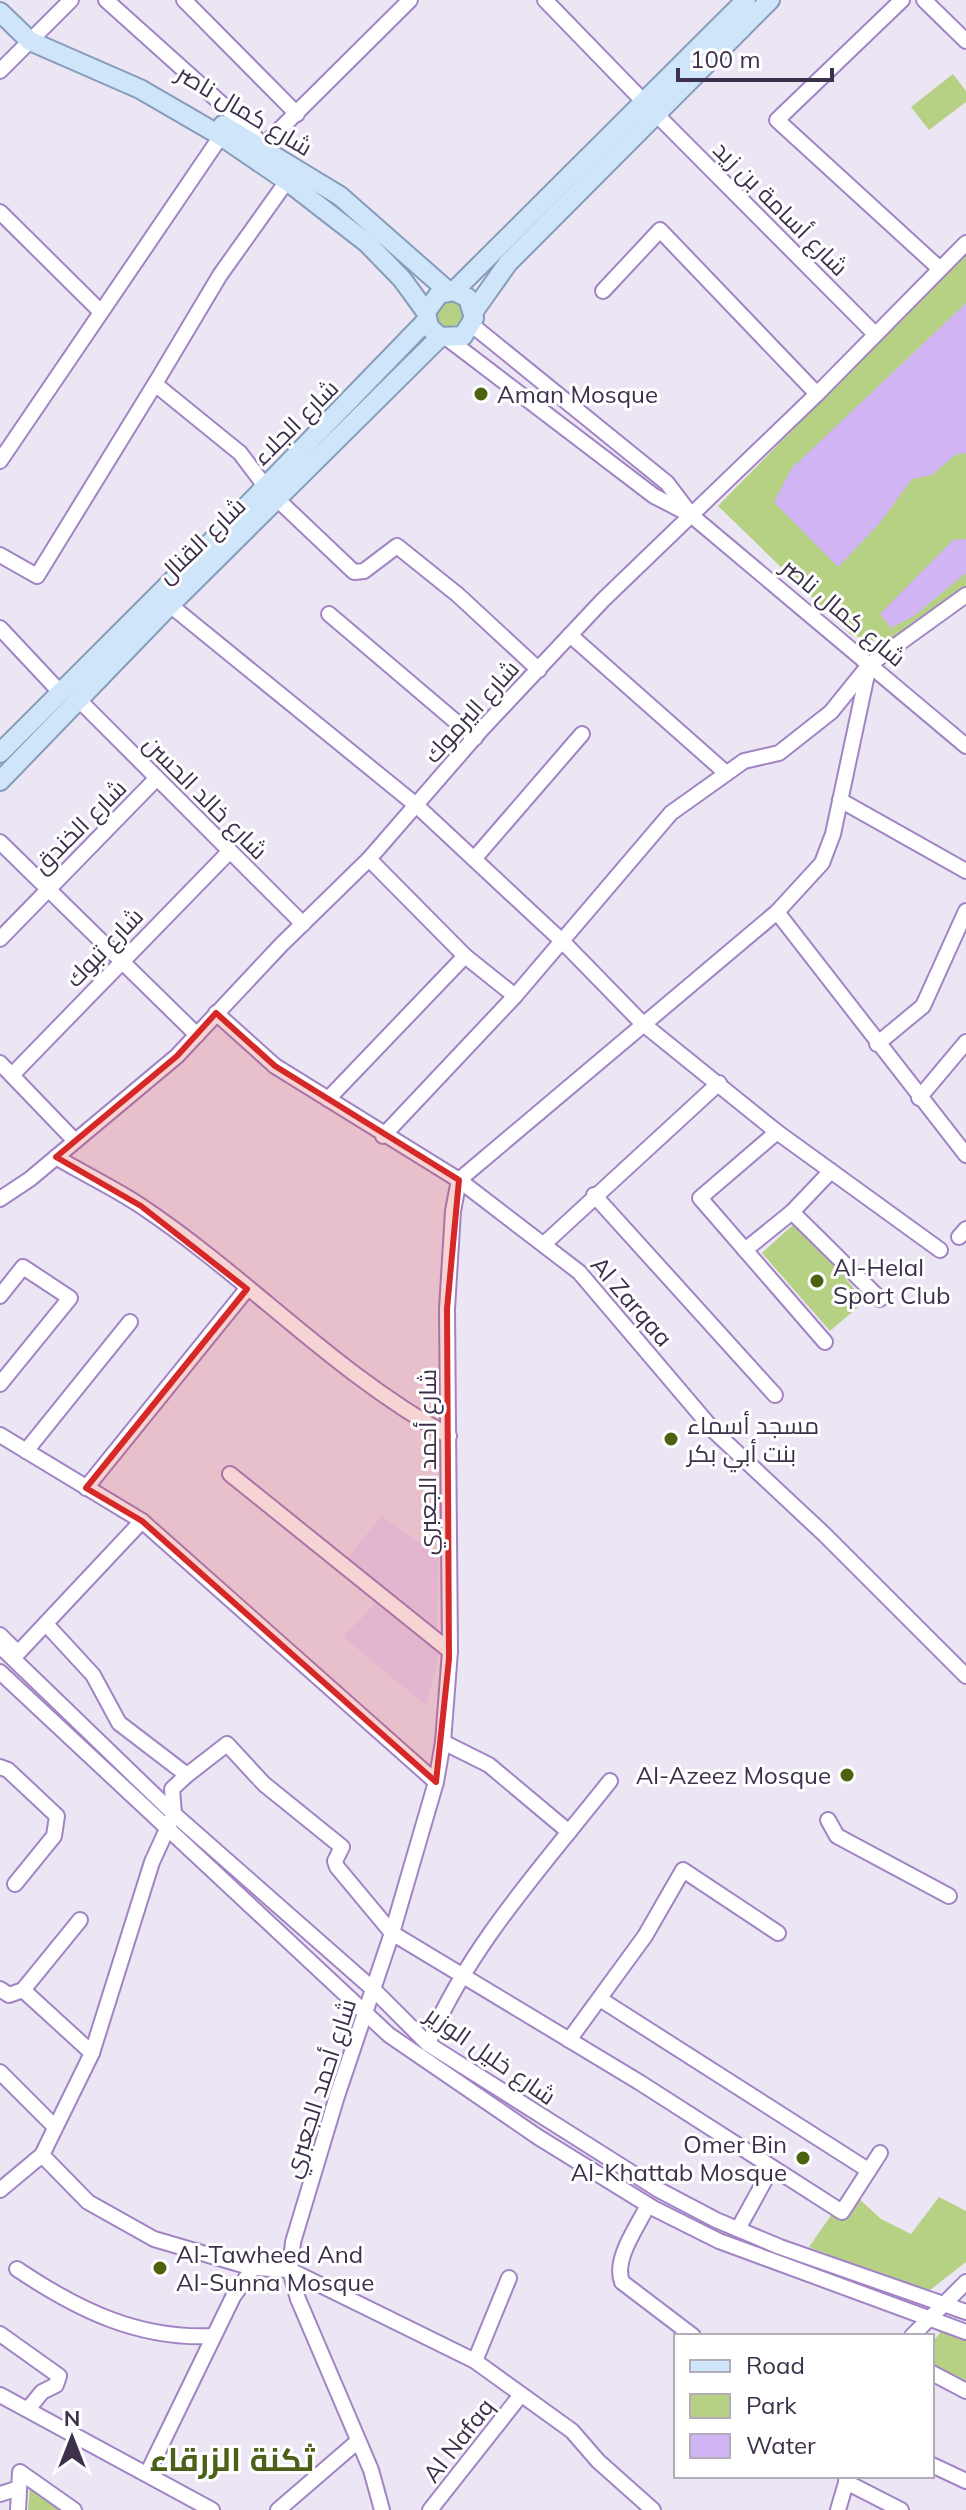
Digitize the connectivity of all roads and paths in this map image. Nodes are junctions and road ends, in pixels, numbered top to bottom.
1 (1, 0) edge
2 (71, 0) edge
3 (106, 0) edge
4 (184, 0) edge
5 (410, 0) edge
6 (545, 0) edge
7 (746, 0) edge
8 (770, 0) edge
9 (902, 0) edge
10 (924, 0) edge
11 (0, 12) edge
12 (34, 38) junction
13 (966, 41) edge
14 (0, 71) edge
15 (650, 108) junction
16 (297, 114) junction
17 (221, 136) junction
18 (263, 146) junction
19 (287, 181) junction
20 (0, 212) edge
21 (966, 243) edge
22 (940, 269) junction
23 (451, 291) junction
24 (603, 291) dead end
25 (100, 311) junction
26 (427, 316) junction
27 (473, 318) junction
28 (874, 333) junction
29 (444, 338) junction
30 (155, 384) junction
31 (817, 394) junction
32 (0, 461) edge
33 (271, 493) junction
34 (691, 515) junction
35 (0, 555) edge
36 (966, 595) edge
37 (170, 605) junction
38 (329, 614) dead end
39 (0, 628) edge
40 (570, 635) junction
41 (869, 665) junction
42 (539, 670) junction
43 (59, 691) junction
44 (79, 700) junction
45 (582, 734) dead end
46 (475, 738) junction
47 (966, 746) edge
48 (0, 753) edge
49 (726, 773) junction
50 (156, 779) junction
51 (0, 781) edge
52 (840, 800) junction
53 (416, 805) junction
54 (0, 842) edge
55 (229, 852) junction
56 (369, 859) junction
57 (474, 859) junction
58 (966, 871) edge
59 (48, 889) junction
60 (966, 911) edge
61 (777, 912) junction
62 (303, 924) junction
63 (0, 939) edge
64 (563, 942) junction
65 (465, 956) junction
66 (121, 960) junction
67 (515, 996) junction
68 (216, 1013) junction
69 (642, 1023) junction
70 (197, 1035) junction
71 (966, 1042) edge
72 (877, 1044) junction
73 (0, 1063) edge
74 (12, 1075) junction
75 (719, 1083) junction
76 (919, 1098) junction
77 (328, 1099) junction
78 (777, 1132) junction
79 (383, 1136) junction
80 (75, 1141) junction
81 (966, 1155) edge
82 (56, 1157) junction
83 (831, 1171) junction
84 (459, 1180) junction
85 (594, 1195) junction
86 (0, 1199) edge
87 (792, 1212) junction
88 (544, 1244) junction
89 (745, 1250) junction
90 (940, 1250) dead end
91 (0, 1269) edge
92 (13, 1279) junction
93 (247, 1289) junction
94 (0, 1296) edge
95 (880, 1299) dead end
96 (130, 1322) dead end
97 (825, 1342) dead end
98 (0, 1384) edge
99 (775, 1395) dead end
100 (0, 1435) edge
101 (449, 1436) junction
102 (26, 1451) junction
103 (230, 1474) dead end
104 (86, 1488) junction
105 (142, 1521) junction
106 (46, 1624) junction
107 (0, 1635) edge
108 (0, 1646) edge
109 (450, 1651) junction
110 (0, 1672) edge
111 (966, 1676) edge
112 (443, 1742) junction
113 (0, 1767) edge
114 (187, 1775) junction
115 (610, 1781) dead end
116 (436, 1782) junction
117 (174, 1814) junction
118 (828, 1820) dead end
119 (167, 1828) junction
120 (569, 1832) junction
121 (15, 1884) dead end
122 (949, 1896) dead end
123 (80, 1920) dead end
124 (392, 1933) junction
125 (778, 1933) dead end
126 (462, 1977) junction
127 (0, 1989) edge
128 (23, 1990) junction
129 (374, 1990) junction
130 (600, 1999) junction
131 (366, 2013) junction
132 (569, 2040) junction
133 (428, 2044) junction
134 (92, 2053) junction
135 (1, 2074) edge
136 (55, 2127) junction
137 (880, 2153) dead end
138 (42, 2155) junction
139 (771, 2169) junction
140 (868, 2170) junction
141 (0, 2190) edge
142 (648, 2205) junction
143 (738, 2229) junction
144 (253, 2268) junction
145 (17, 2269) dead end
146 (290, 2270) junction
147 (509, 2278) dead end
148 (966, 2282) edge
149 (946, 2304) junction
150 (966, 2312) edge
151 (928, 2317) junction
152 (966, 2332) edge
153 (690, 2334) edge
154 (914, 2334) edge
155 (214, 2336) junction
156 (2, 2340) edge
157 (475, 2361) junction
158 (934, 2374) edge
159 (966, 2391) edge
160 (0, 2395) edge
161 (520, 2396) junction
162 (29, 2408) junction
163 (358, 2441) junction
164 (934, 2466) edge
165 (148, 2472) junction
166 (847, 2479) edge
167 (966, 2481) edge
168 (19, 2488) junction
169 (0, 2494) edge
170 (189, 2504) edge
171 (438, 2507) edge
172 (18, 2510) edge
173 (74, 2510) edge
174 (212, 2510) edge
175 (278, 2510) edge
176 (382, 2510) edge
177 (653, 2510) edge
178 (838, 2510) edge
179 (901, 2510) edge

1 - 12 main road, شارع كمال ناصر
2 - 12 street
3 - 18 street
4 - 16 street
5 - 16 street
6 - 15 street, شارع أسامة بن زيد
7 - 15 main road
8 - 15 main road
9 - 22 street
10 - 13 street
11 - 12 main road, شارع كمال ناصر
12 - 14 street
12 - 17 main road, شارع كمال ناصر
12 - 18 main road, شارع كمال ناصر
15 - 23 main road
15 - 27 main road
15 - 28 street, شارع أسامة بن زيد
16 - 18 street
17 - 19 main road, شارع كمال ناصر
17 - 25 street
18 - 23 main road, شارع كمال ناصر
19 - 26 main road, شارع كمال ناصر
19 - 30 street
20 - 25 street
21 - 22 street, شارع اليرموك
22 - 28 street, شارع اليرموك
23 - 26 main road
23 - 27 main road
24 - 31 street
25 - 32 street
26 - 29 main road
26 - 33 main road, شارع الجلاء
27 - 29 main road
27 - 34 street, شارع كمال ناصر
28 - 31 street, شارع اليرموك
29 - 33 main road, شارع القنال
29 - 34 street, شارع كمال ناصر
30 - 33 street
30 - 35 street
31 - 34 street, شارع اليرموك
33 - 37 main road, شارع القنال
33 - 42 street
33 - 43 main road, شارع الجلاء
34 - 40 street, شارع اليرموك
34 - 41 street, شارع كمال ناصر
36 - 41 street
37 - 44 main road, شارع القنال
37 - 53 street
38 - 46 street
39 - 43 street
40 - 42 street, شارع اليرموك
40 - 49 street
41 - 47 street, شارع كمال ناصر
41 - 49 street
41 - 52 street
42 - 46 street, شارع اليرموك
43 - 48 main road
44 - 50 street, شارع خالد الحسن
44 - 51 main road, شارع القنال
45 - 57 street
46 - 53 street, شارع اليرموك
49 - 64 street
50 - 55 street, شارع خالد الحسن
50 - 59 street, شارع الخندق
52 - 58 street
52 - 61 street
53 - 56 street, شارع اليرموك
53 - 57 street
54 - 59 street
55 - 62 street, شارع خالد الحسن
55 - 66 street, شارع تبوك
56 - 62 street, شارع اليرموك
56 - 65 street
57 - 64 street
59 - 63 street, شارع الخندق
59 - 66 street
60 - 72 street
61 - 69 street
61 - 72 street
62 - 68 street, شارع اليرموك
64 - 67 street
64 - 69 street
65 - 67 street
65 - 77 street
66 - 70 street
66 - 74 street, شارع تبوك
67 - 79 street
68 - 70 street, شارع اليرموك
68 - 77 street, Al Zarqaa
69 - 75 street
69 - 84 street
70 - 80 street, شارع اليرموك
71 - 76 street
72 - 76 street
73 - 74 street
74 - 80 street
75 - 78 street
75 - 85 street
76 - 81 street
77 - 79 street, Al Zarqaa
78 - 83 street
78 - 89 street
79 - 84 street, Al Zarqaa
80 - 82 street, شارع اليرموك
82 - 86 street, شارع اليرموك
82 - 93 street
83 - 87 street
83 - 90 street
84 - 88 street, Al Zarqaa
84 - 101 street, شارع أحمد الجعبري
85 - 88 street
85 - 99 street
87 - 89 street
87 - 95 street
88 - 111 street, Al Zarqaa
89 - 97 street
91 - 92 street
92 - 94 street
92 - 98 street
93 - 101 street
93 - 104 street
96 - 102 street
100 - 102 street
101 - 109 street, شارع أحمد الجعبري
102 - 104 street
103 - 109 street
104 - 105 street
105 - 106 street
105 - 116 street
106 - 107 street
106 - 114 street
108 - 117 street, شارع خليل الوزير
109 - 112 street, شارع أحمد الجعبري
110 - 119 street, شارع خليل الوزير
112 - 116 street, شارع أحمد الجعبري
112 - 120 street
113 - 121 street
114 - 117 street
114 - 124 street
115 - 120 street
116 - 124 street, شارع أحمد الجعبري
117 - 119 street
117 - 129 street, شارع خليل الوزير
118 - 122 street
119 - 131 street, شارع خليل الوزير
119 - 134 street
120 - 126 street
123 - 128 street
124 - 126 street
124 - 129 street, شارع أحمد الجعبري
125 - 130 street
126 - 132 street
126 - 133 street
127 - 128 street
128 - 134 street
129 - 131 street, شارع أحمد الجعبري
129 - 133 street, شارع خليل الوزير
130 - 132 street
130 - 140 street
131 - 142 street, شارع خليل الوزير
131 - 146 street, شارع أحمد الجعبري
132 - 139 street
133 - 143 street, شارع خليل الوزير
134 - 136 street
135 - 136 street
136 - 138 street
137 - 140 street
138 - 141 street
138 - 144 street
139 - 140 street
139 - 143 street
142 - 151 street, شارع خليل الوزير
142 - 153 street
143 - 149 street, شارع خليل الوزير
144 - 146 street
144 - 155 street
145 - 155 street
146 - 157 street
146 - 163 street
147 - 157 street
148 - 149 street
149 - 150 street, شارع خليل الوزير
149 - 151 street
151 - 152 street, شارع خليل الوزير
151 - 154 street
155 - 165 street
156 - 162 street
157 - 161 street
158 - 159 street
160 - 162 street
161 - 171 street, Al Nafaq
161 - 177 street
162 - 165 street
163 - 175 street
163 - 176 street
164 - 167 street
165 - 170 street
166 - 178 street
166 - 179 street
168 - 169 street
168 - 172 street
168 - 173 street
170 - 174 street

